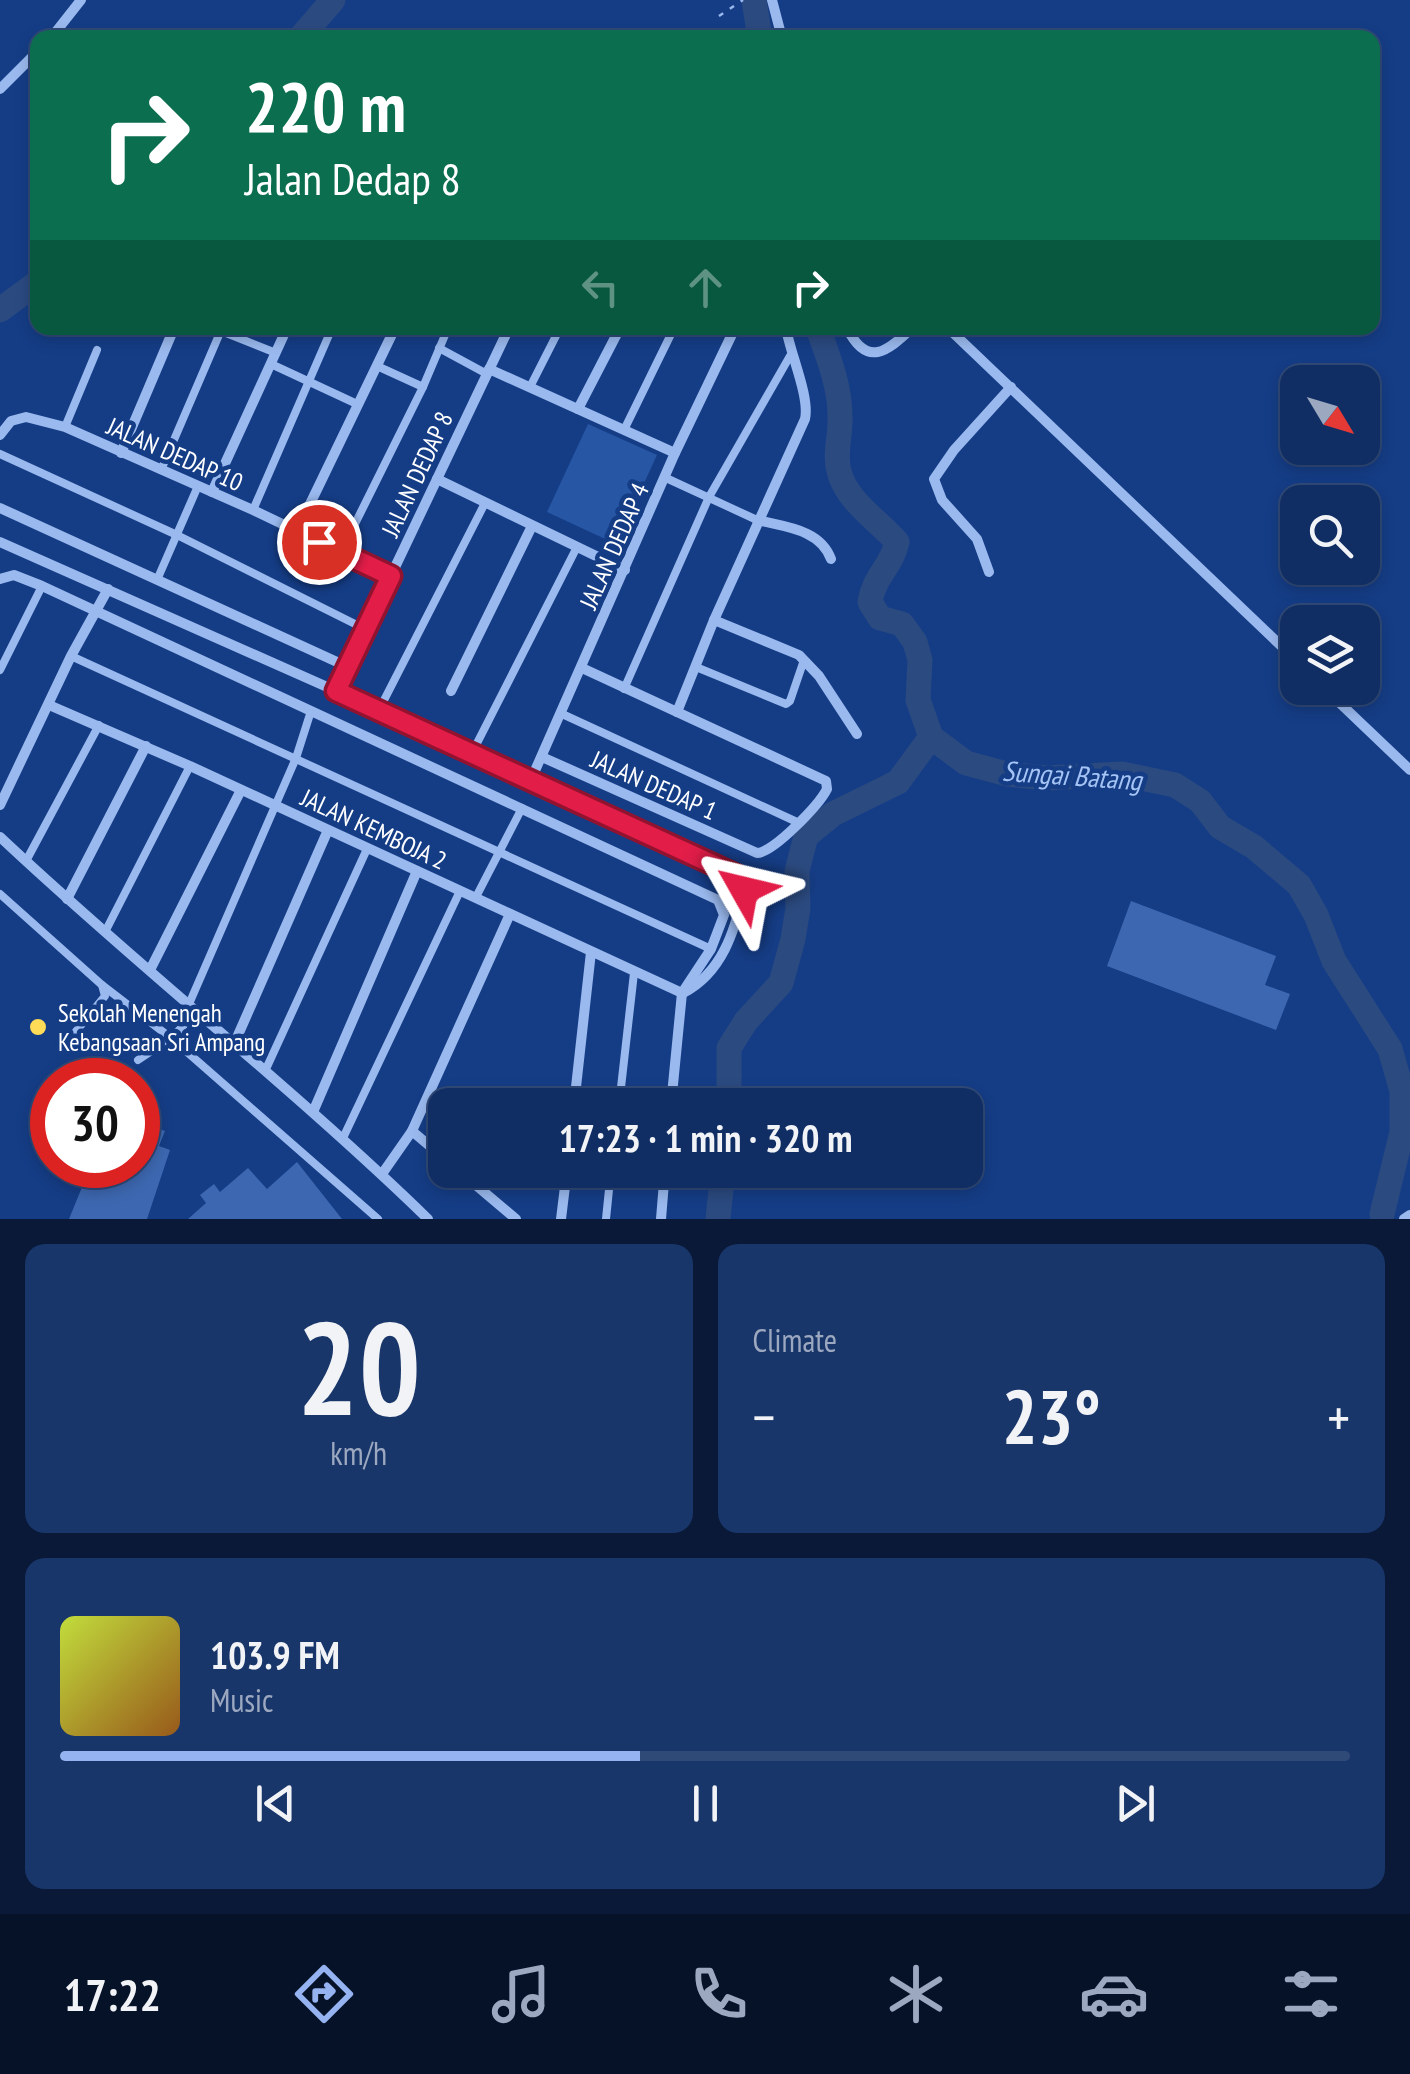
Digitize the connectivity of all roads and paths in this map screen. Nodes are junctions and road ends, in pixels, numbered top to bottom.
1 (82, 0) edge
2 (743, 0) edge
3 (772, 0) edge
4 (719, 16) dead end
5 (57, 30) edge
6 (780, 30) edge
7 (30, 59) edge
8 (0, 89) edge
9 (171, 335) edge
10 (219, 335) edge
11 (230, 335) edge
12 (284, 335) edge
13 (329, 335) edge
14 (392, 335) edge
15 (445, 335) edge
16 (505, 335) edge
17 (556, 335) edge
18 (616, 335) edge
19 (671, 335) edge
20 (732, 335) edge
21 (787, 335) edge
22 (852, 335) edge
23 (905, 335) edge
24 (956, 335) edge
25 (439, 348) junction
26 (98, 350) dead end
27 (790, 356) junction
28 (273, 358) junction
29 (377, 366) junction
30 (488, 371) junction
31 (310, 381) junction
32 (1011, 386) junction
33 (423, 387) junction
34 (530, 387) junction
35 (357, 404) junction
36 (578, 410) junction
37 (65, 427) junction
38 (624, 430) junction
39 (0, 435) edge
40 (120, 453) junction
41 (0, 454) edge
42 (675, 454) junction
43 (162, 470) junction
44 (666, 478) junction
45 (437, 480) junction
46 (198, 486) junction
47 (212, 492) junction
48 (709, 497) junction
49 (485, 503) junction
50 (0, 508) edge
51 (253, 510) junction
52 (758, 520) junction
53 (532, 526) junction
54 (297, 531) junction
55 (177, 536) junction
56 (0, 542) edge
57 (577, 547) junction
58 (341, 552) junction
59 (831, 559) dead end
60 (625, 570) junction
61 (989, 572) dead end
62 (391, 576) junction
63 (0, 579) edge
64 (157, 580) junction
65 (42, 586) junction
66 (108, 589) junction
67 (94, 613) junction
68 (714, 620) junction
69 (365, 629) junction
70 (1280, 645) edge
71 (71, 656) junction
72 (804, 660) junction
73 (348, 667) junction
74 (696, 667) junction
75 (582, 668) junction
76 (0, 670) edge
77 (624, 689) junction
78 (336, 691) junction
79 (451, 692) dead end
80 (49, 705) junction
81 (1342, 705) edge
82 (379, 710) junction
83 (311, 711) junction
84 (678, 712) junction
85 (560, 713) junction
86 (99, 725) junction
87 (857, 734) dead end
88 (146, 746) junction
89 (472, 754) junction
90 (542, 756) junction
91 (296, 758) junction
92 (190, 766) junction
93 (1410, 770) edge
94 (530, 782) junction
95 (241, 790) junction
96 (0, 805) edge
97 (276, 806) junction
98 (522, 808) junction
99 (797, 822) junction
100 (328, 830) junction
101 (0, 837) edge
102 (368, 849) junction
103 (498, 851) junction
104 (26, 861) junction
105 (417, 871) junction
106 (460, 891) junction
107 (0, 894) edge
108 (67, 898) junction
109 (476, 898) junction
110 (510, 914) junction
111 (105, 932) junction
112 (712, 948) junction
113 (591, 952) junction
114 (150, 970) junction
115 (634, 973) junction
116 (102, 985) junction
117 (682, 993) junction
118 (193, 1008) junction
119 (171, 1038) junction
120 (235, 1042) junction
121 (64, 1046) dead end
122 (141, 1058) edge
123 (266, 1069) junction
124 (576, 1088) edge
125 (621, 1088) edge
126 (673, 1088) edge
127 (314, 1112) junction
128 (412, 1131) junction
129 (343, 1138) junction
130 (428, 1145) edge
131 (382, 1174) junction
132 (479, 1188) edge
133 (565, 1188) edge
134 (610, 1188) edge
135 (664, 1188) edge
136 (378, 1219) edge
137 (428, 1219) edge
138 (516, 1219) edge
139 (561, 1219) edge
140 (606, 1219) edge
141 (661, 1219) edge

1 - 5 street
2 - 4 path
3 - 6 street
7 - 8 street
9 - 40 street
10 - 43 lane
11 - 28 lane
12 - 28 street
13 - 31 lane
14 - 29 street
15 - 25 lane
16 - 30 street, JALAN DEDAP 8
17 - 34 lane
18 - 36 street
19 - 38 lane
20 - 42 street, JALAN DEDAP 4
21 - 27 street
22 - 23 street
24 - 32 street
25 - 30 lane
25 - 33 lane
26 - 37 lane
27 - 48 lane
27 - 52 street
28 - 31 lane
28 - 47 street
29 - 33 lane
29 - 35 street
30 - 34 street
30 - 45 street, JALAN DEDAP 8
31 - 35 lane
31 - 51 lane
32 - 61 street
32 - 70 street
33 - 58 lane
34 - 36 street
35 - 54 street
36 - 38 street
37 - 39 street, JALAN DEDAP 10
37 - 40 street, JALAN DEDAP 10
38 - 42 street
40 - 43 street, JALAN DEDAP 10
41 - 55 lane
42 - 44 street, JALAN DEDAP 4
43 - 46 street, JALAN DEDAP 10
44 - 48 lane
44 - 60 street, JALAN DEDAP 4
45 - 49 street
45 - 62 street, JALAN DEDAP 8
46 - 47 street, JALAN DEDAP 10
46 - 55 lane
47 - 51 street, JALAN DEDAP 10
48 - 52 lane
48 - 77 lane
49 - 53 street
49 - 82 lane
50 - 64 street
51 - 54 street, JALAN DEDAP 10
52 - 59 street
52 - 68 street
53 - 57 street
53 - 79 street
54 - 58 street, JALAN DEDAP 10
55 - 64 lane
55 - 69 lane
56 - 66 street
57 - 60 street
57 - 89 lane
58 - 62 street, JALAN DEDAP 10
60 - 75 street, JALAN DEDAP 4
62 - 69 street, JALAN DEDAP 8
63 - 65 street
64 - 73 street
65 - 67 street
65 - 76 lane
66 - 67 street
66 - 78 street
67 - 71 street
67 - 83 street
68 - 72 street
68 - 74 street
69 - 73 street, JALAN DEDAP 8
71 - 80 street
71 - 91 lane
72 - 74 lane
72 - 87 street
73 - 78 street, JALAN DEDAP 8
74 - 84 street
75 - 77 street
75 - 85 street, JALAN DEDAP 4
77 - 84 street
78 - 82 street
80 - 86 street, JALAN KEMBOJA 2
80 - 96 street
81 - 93 street
82 - 89 street
83 - 91 lane
83 - 98 street
84 - 99 street
85 - 90 street, JALAN DEDAP 4
85 - 99 lane
86 - 88 street, JALAN KEMBOJA 2
86 - 104 lane
88 - 92 street, JALAN KEMBOJA 2
88 - 108 street
89 - 94 street
90 - 94 street, JALAN DEDAP 4
90 - 99 street, JALAN DEDAP 1
91 - 97 lane
91 - 103 lane
92 - 95 street, JALAN KEMBOJA 2
92 - 111 lane
94 - 117 street
95 - 97 street, JALAN KEMBOJA 2
95 - 114 street
97 - 100 street, JALAN KEMBOJA 2
97 - 118 lane
98 - 103 lane
98 - 112 street
100 - 102 street, JALAN KEMBOJA 2
100 - 120 street
101 - 104 street
102 - 105 street, JALAN KEMBOJA 2
102 - 123 lane
103 - 109 lane
103 - 112 lane
104 - 108 street
105 - 106 street, JALAN KEMBOJA 2
105 - 127 street
106 - 109 street, JALAN KEMBOJA 2
106 - 129 lane
107 - 116 lane
108 - 111 street
109 - 110 street, JALAN KEMBOJA 2
110 - 113 street, JALAN KEMBOJA 2
110 - 128 street
111 - 114 street
112 - 117 street
113 - 115 street, JALAN KEMBOJA 2
113 - 124 street
114 - 118 street
115 - 117 street, JALAN KEMBOJA 2
115 - 125 lane
116 - 119 lane
116 - 121 lane
117 - 126 street
118 - 119 lane
118 - 120 street
119 - 122 lane
119 - 136 lane
120 - 123 street
123 - 127 street
127 - 129 street
128 - 130 street
128 - 131 street
129 - 131 street
131 - 137 street
132 - 138 street
133 - 139 street
134 - 140 lane
135 - 141 street

